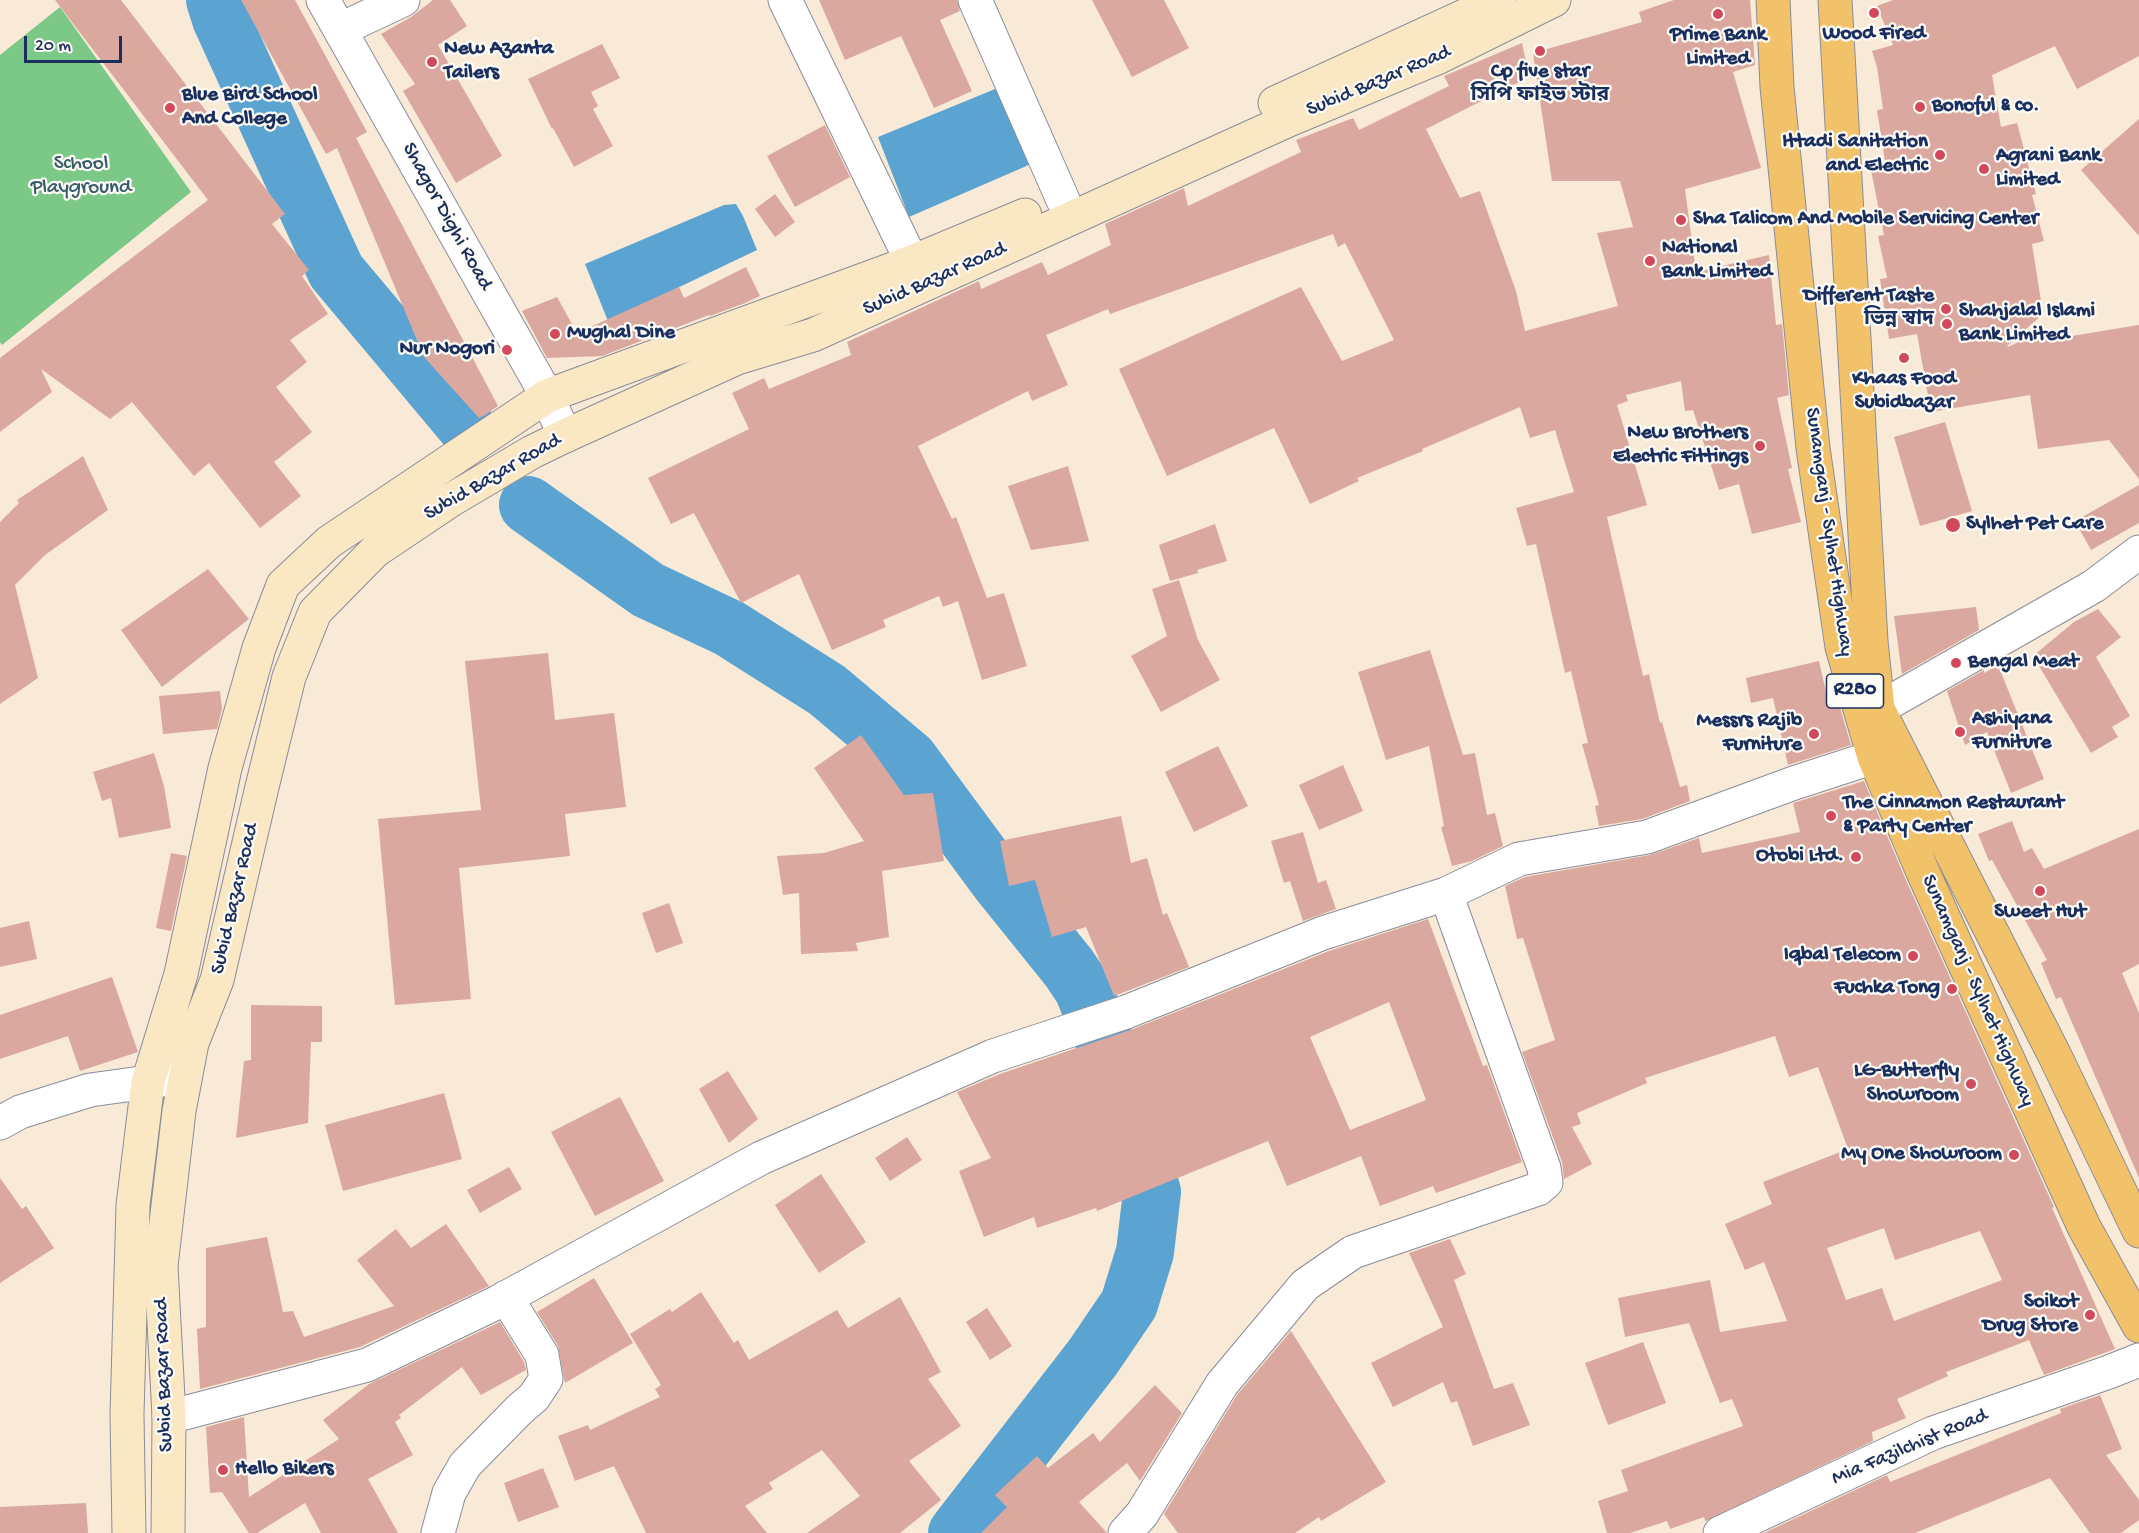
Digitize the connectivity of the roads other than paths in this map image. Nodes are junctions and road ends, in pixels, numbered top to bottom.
1 (323, 0) edge
2 (403, 0) edge
3 (785, 0) edge
4 (975, 0) edge
5 (1499, 0) edge
6 (1554, 0) edge
7 (1773, 0) edge
8 (1835, 0) edge
9 (341, 29) junction
10 (1063, 200) junction
11 (912, 262) junction
12 (547, 396) junction
13 (565, 436) junction
14 (2139, 552) edge
15 (1878, 709) junction
16 (1874, 757) junction
17 (1446, 894) junction
18 (185, 1077) junction
19 (148, 1082) junction
20 (0, 1123) edge
21 (2139, 1231) edge
22 (506, 1297) junction
23 (2139, 1326) edge
24 (2139, 1360) edge
25 (169, 1417) junction
26 (129, 1533) edge
27 (168, 1533) edge
28 (438, 1533) edge
29 (1125, 1533) edge
30 (1720, 1533) edge

1 - 9 street, Shagor Dighi Road
2 - 9 street
3 - 11 street
4 - 10 street
5 - 10 main road, Subid Bazar Road
6 - 13 main road, Subid Bazar Road
7 - 16 main road, Sunamganj - Sylhet Highway / R280
8 - 15 main road, Sunamganj - Sylhet Highway / R280
9 - 12 street, Shagor Dighi Road
10 - 11 main road, Subid Bazar Road
11 - 12 main road, Subid Bazar Road
12 - 13 street, Shagor Dighi Road
12 - 19 main road, Subid Bazar Road
13 - 18 main road, Subid Bazar Road
14 - 15 street
15 - 21 main road, Sunamganj - Sylhet Highway / R280
16 - 17 street
16 - 23 main road, Sunamganj - Sylhet Highway / R280
17 - 22 street
17 - 29 street
18 - 19 street
18 - 25 main road, Subid Bazar Road
19 - 20 street
19 - 26 main road, Subid Bazar Road
22 - 25 street
22 - 28 street
24 - 30 street, Mia Fazilchist Road
25 - 27 main road, Subid Bazar Road

